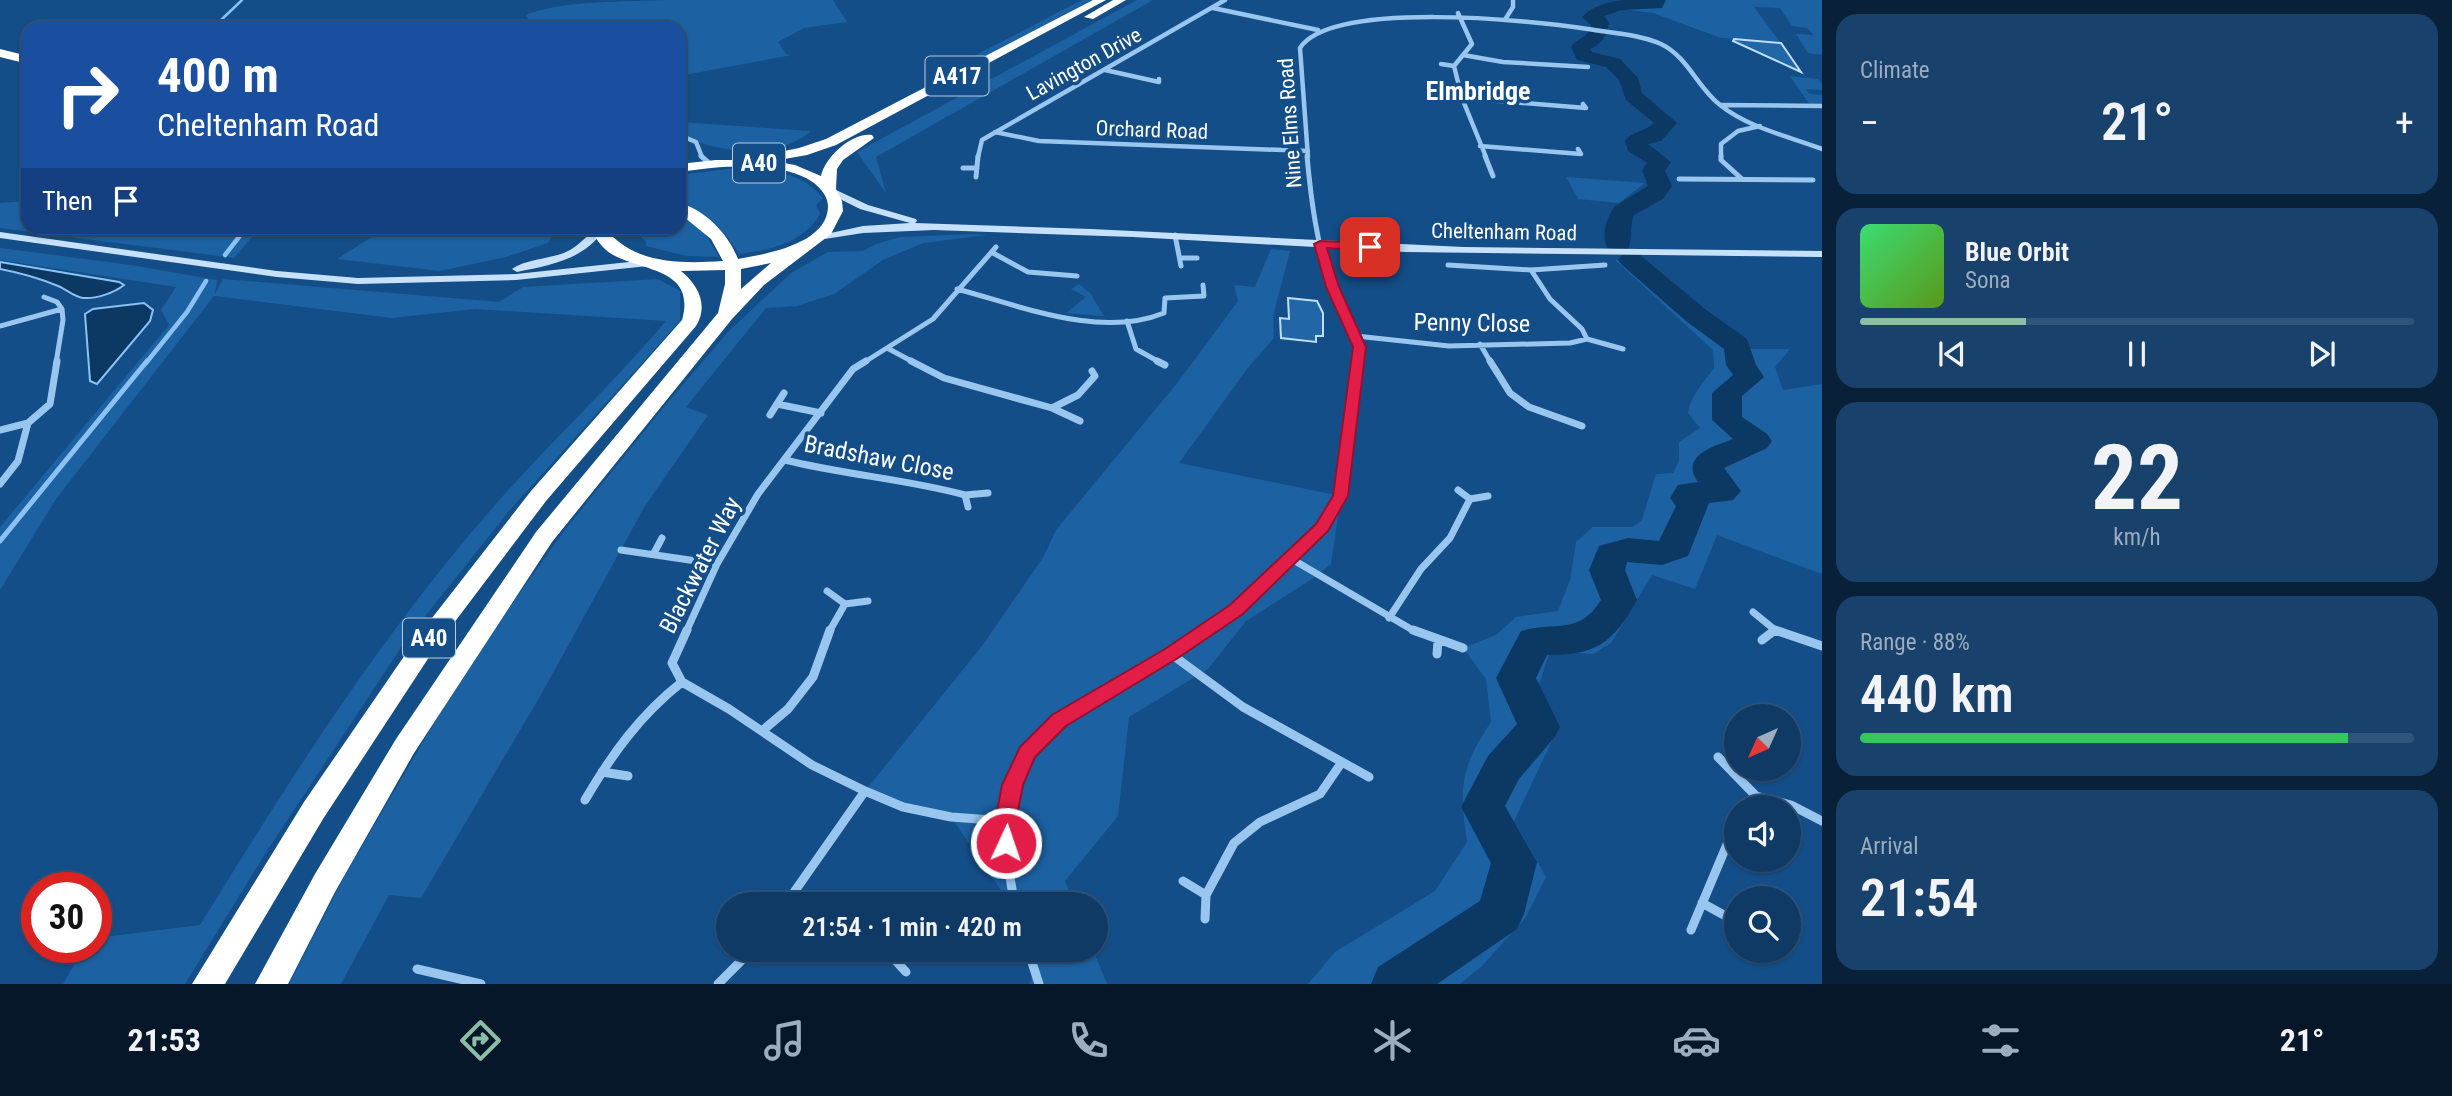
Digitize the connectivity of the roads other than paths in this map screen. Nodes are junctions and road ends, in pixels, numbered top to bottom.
1 (1101, 0) edge
2 (1121, 0) edge
3 (1225, 0) edge
4 (1513, 0) edge
5 (1213, 8) junction
6 (1421, 10) dead end
7 (1458, 13) junction
8 (1353, 16) dead end
9 (1506, 18) junction
10 (1318, 30) junction
11 (0, 41) edge
12 (21, 46) edge
13 (0, 53) edge
14 (1463, 55) junction
15 (21, 58) edge
16 (1572, 61) dead end
17 (1441, 64) dead end
18 (1454, 66) junction
19 (1575, 66) junction
20 (1588, 67) dead end
21 (1104, 70) junction
22 (1159, 82) dead end
23 (1462, 98) junction
24 (1719, 105) junction
25 (1822, 106) edge
26 (1586, 108) dead end
27 (1761, 126) junction
28 (995, 132) junction
29 (686, 138) edge
30 (1480, 146) junction
31 (1822, 149) edge
32 (1308, 151) junction
33 (1581, 154) dead end
34 (737, 162) junction
35 (709, 163) junction
36 (686, 167) edge
37 (963, 168) dead end
38 (977, 168) junction
39 (1493, 176) dead end
40 (976, 177) dead end
41 (1679, 179) dead end
42 (1743, 180) junction
43 (1813, 180) dead end
44 (830, 189) junction
45 (686, 211) edge
46 (933, 225) junction
47 (0, 235) edge
48 (595, 235) edge
49 (603, 235) edge
50 (1175, 235) junction
51 (816, 239) junction
52 (1320, 244) junction
53 (798, 250) junction
54 (1822, 254) edge
55 (1180, 258) junction
56 (1197, 258) dead end
57 (731, 264) junction
58 (655, 265) junction
59 (1448, 265) dead end
60 (1605, 265) dead end
61 (1181, 266) dead end
62 (1461, 266) junction
63 (1531, 270) junction
64 (1464, 274) dead end
65 (485, 276) junction
66 (1077, 276) dead end
67 (1203, 285) dead end
68 (957, 289) junction
69 (44, 297) dead end
70 (62, 309) junction
71 (726, 315) junction
72 (1127, 321) junction
73 (0, 326) edge
74 (1356, 336) junction
75 (1587, 339) junction
76 (1480, 344) junction
77 (889, 349) junction
78 (1623, 349) dead end
79 (1165, 365) dead end
80 (1092, 371) dead end
81 (784, 393) dead end
82 (777, 404) junction
83 (1052, 408) junction
84 (1564, 408) dead end
85 (821, 413) junction
86 (770, 415) dead end
87 (1558, 416) junction
88 (1080, 421) dead end
89 (28, 423) junction
90 (1582, 426) dead end
91 (0, 430) edge
92 (785, 460) junction
93 (0, 484) edge
94 (1458, 490) dead end
95 (988, 493) dead end
96 (965, 495) junction
97 (1488, 496) dead end
98 (1470, 499) junction
99 (968, 508) dead end
100 (662, 538) dead end
101 (621, 550) dead end
102 (654, 553) junction
103 (1290, 558) junction
104 (717, 564) junction
105 (827, 591) dead end
106 (869, 601) dead end
107 (845, 604) junction
108 (1754, 612) dead end
109 (1389, 618) junction
110 (1775, 630) junction
111 (1762, 640) dead end
112 (1438, 641) junction
113 (1822, 646) edge
114 (1463, 648) dead end
115 (1171, 654) junction
116 (1437, 654) dead end
117 (682, 682) junction
118 (762, 731) junction
119 (1718, 757) dead end
120 (1342, 762) junction
121 (601, 772) junction
122 (628, 776) dead end
123 (1369, 778) dead end
124 (865, 791) junction
125 (1755, 795) edge
126 (585, 800) dead end
127 (1801, 810) edge
128 (1006, 821) junction
129 (1822, 821) edge
130 (1724, 851) edge
131 (1183, 881) dead end
132 (793, 892) edge
133 (1012, 892) edge
134 (1206, 895) junction
135 (1702, 902) junction
136 (1724, 915) edge
137 (1205, 919) dead end
138 (1691, 930) dead end
139 (740, 962) edge
140 (897, 962) edge
141 (1032, 962) edge
142 (417, 969) dead end
143 (906, 972) dead end
144 (208, 984) edge
145 (271, 984) edge
146 (481, 984) edge
147 (718, 984) edge
148 (1039, 984) edge

1 - 34 highway, A417
2 - 44 highway, A417
3 - 5 street, Lavington Drive
4 - 9 street
5 - 10 street
5 - 21 street, Lavington Drive
6 - 7 street
7 - 9 street
7 - 14 street
8 - 10 street, Nine Elms Road
9 - 24 street
10 - 32 street, Nine Elms Road
11 - 12 highway
13 - 15 highway
14 - 18 street
14 - 19 street
16 - 19 street
17 - 18 street
18 - 23 street
19 - 20 street
21 - 22 street
21 - 28 street, Lavington Drive
23 - 26 street
23 - 30 street
24 - 25 street
24 - 27 street
27 - 31 street
27 - 42 street
28 - 32 street, Orchard Road
28 - 38 street, Lavington Drive
29 - 35 street
30 - 33 street
30 - 39 street
32 - 52 street, Nine Elms Road
34 - 35 highway, A40
34 - 44 highway, A40
35 - 36 highway, A40
37 - 38 street
38 - 40 street, Lavington Drive
41 - 42 street
42 - 43 street
44 - 46 main road, Cheltenham Road
44 - 51 highway, A40
45 - 57 highway, A40
46 - 50 main road, Cheltenham Road
46 - 51 main road, Cheltenham Road
47 - 65 main road
48 - 65 main road
49 - 58 highway, A40
50 - 52 main road, Cheltenham Road
50 - 55 street
51 - 53 highway, A40
52 - 54 main road, Cheltenham Road
52 - 74 street, Nine Elms Road
53 - 57 highway, A40
53 - 71 highway, A40
55 - 56 street
55 - 61 street
57 - 58 highway, A40
57 - 71 highway, A40
58 - 65 main road
58 - 144 highway, A40
59 - 62 street
60 - 63 street
62 - 63 street
62 - 64 street, Penny Close
63 - 75 street, Penny Close
66 - 68 street, Blackwater Way
67 - 72 street
68 - 72 street
68 - 77 street, Blackwater Way
69 - 70 street
70 - 73 street
70 - 89 street
71 - 145 highway, A40
72 - 79 street
74 - 76 street, Penny Close
74 - 103 street
75 - 76 street, Penny Close
75 - 78 street, Penny Close
76 - 87 street
77 - 83 street
77 - 85 street, Blackwater Way
80 - 83 street
81 - 82 street
82 - 85 street
82 - 86 street
83 - 88 street
84 - 87 street
85 - 92 street, Blackwater Way
87 - 90 street
89 - 91 street
89 - 93 street
92 - 96 street, Bradshaw Close
92 - 104 street, Blackwater Way
94 - 98 street
95 - 96 street, Bradshaw Close
96 - 99 street, Bradshaw Close
97 - 98 street
98 - 109 street
100 - 102 street
101 - 102 street
102 - 104 street
103 - 109 street
103 - 115 street
104 - 117 street, Blackwater Way
105 - 107 street
106 - 107 street
107 - 118 street
108 - 110 street
109 - 112 street
110 - 111 street
110 - 113 street
112 - 114 street
112 - 116 street
115 - 120 street
115 - 128 street
117 - 118 street
117 - 121 street
118 - 124 street
119 - 125 street
120 - 123 street
120 - 134 street
121 - 122 street
121 - 126 street
124 - 128 street
124 - 132 street
127 - 129 street
128 - 133 street
130 - 135 street
131 - 134 street
134 - 137 street
135 - 136 street
135 - 138 street
139 - 147 street
140 - 143 street
141 - 148 street
142 - 146 street

